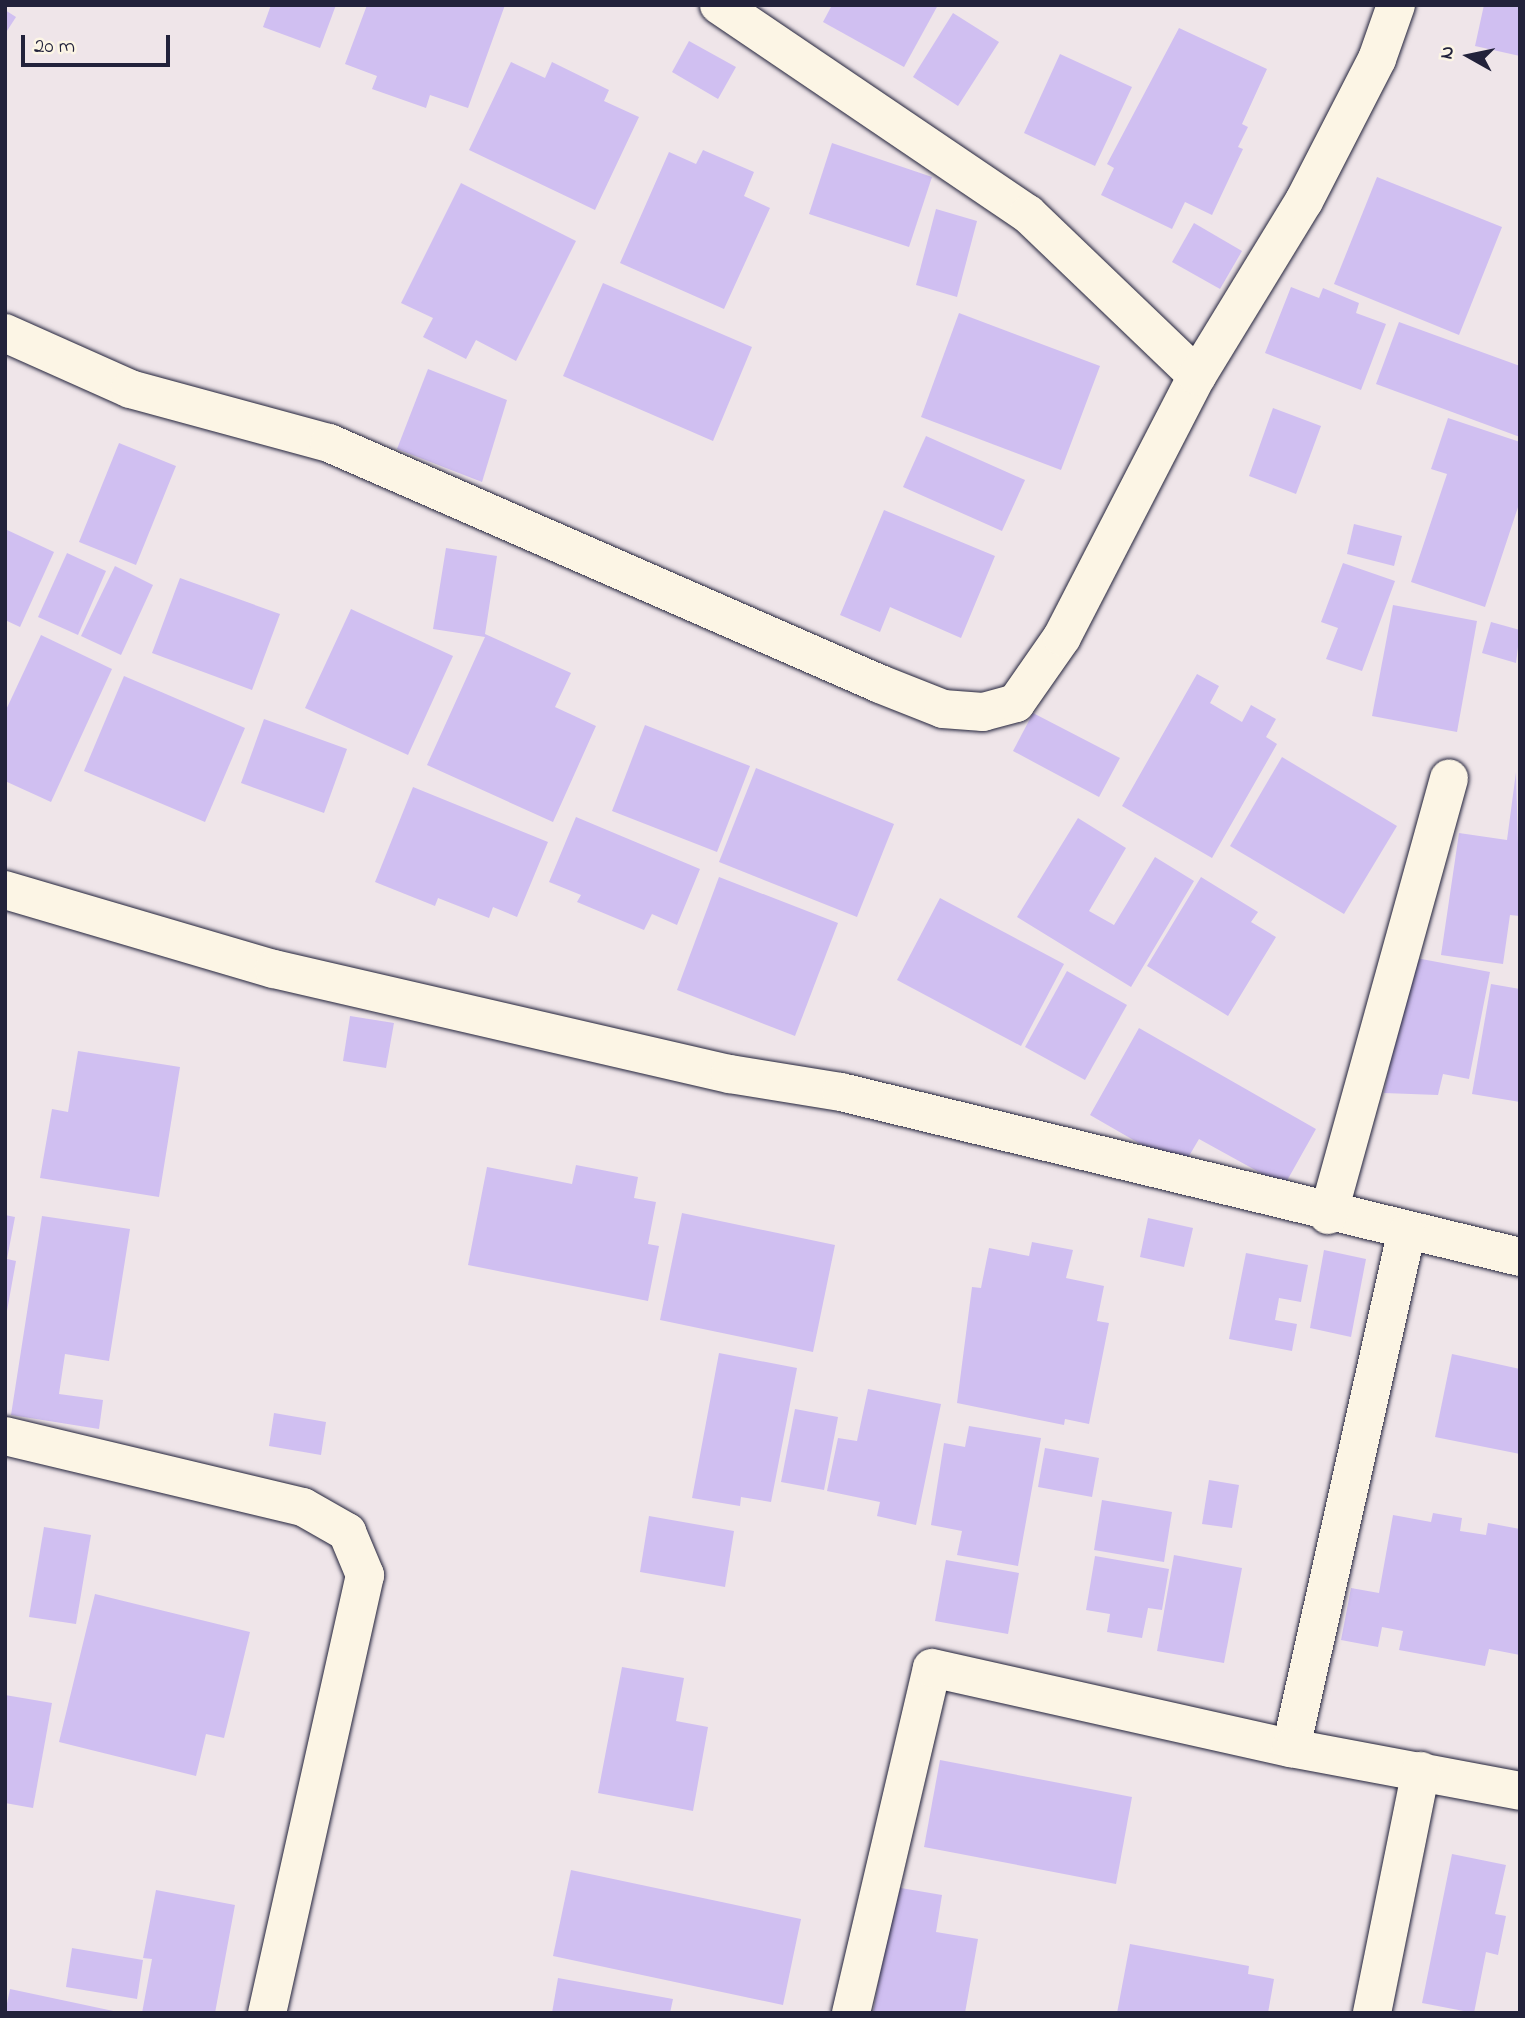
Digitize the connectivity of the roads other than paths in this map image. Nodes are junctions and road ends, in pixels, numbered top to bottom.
1 (719, 5) edge
2 (1396, 5) edge
3 (5, 332) edge
4 (1197, 376) junction
5 (1449, 778) dead end
6 (5, 890) edge
7 (1328, 1215) junction
8 (1406, 1234) junction
9 (1520, 1257) edge
10 (5, 1436) edge
11 (1291, 1748) junction
12 (1421, 1772) junction
13 (1520, 1791) edge
14 (267, 2013) edge
15 (851, 2013) edge
16 (1372, 2013) edge

1 - 4 street
2 - 4 street
3 - 4 street
5 - 7 street
6 - 7 street
7 - 8 street
8 - 9 street
8 - 11 street
10 - 14 street
11 - 12 street
11 - 15 street
12 - 13 street
12 - 16 street

